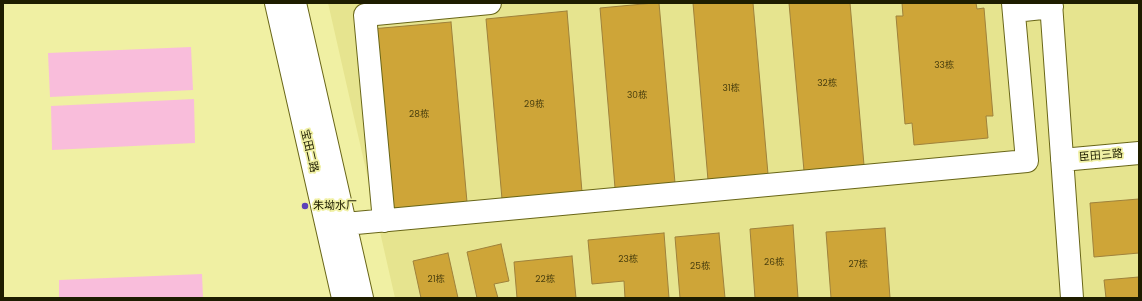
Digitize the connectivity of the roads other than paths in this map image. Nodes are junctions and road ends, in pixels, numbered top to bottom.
1 (276, 3) edge
2 (295, 3) edge
3 (490, 3) edge
4 (1051, 5) edge
5 (1013, 7) edge
6 (1139, 153) edge
7 (1062, 160) junction
8 (384, 221) junction
9 (345, 224) junction
10 (343, 298) edge
11 (362, 298) edge
12 (1072, 298) edge

1 - 10 street, 宝田二路
2 - 9 street, 宝田二路
3 - 8 street
4 - 5 street
4 - 7 street
5 - 8 street
6 - 7 street, 臣田三路
7 - 12 street
8 - 9 street
9 - 11 street, 宝田二路

